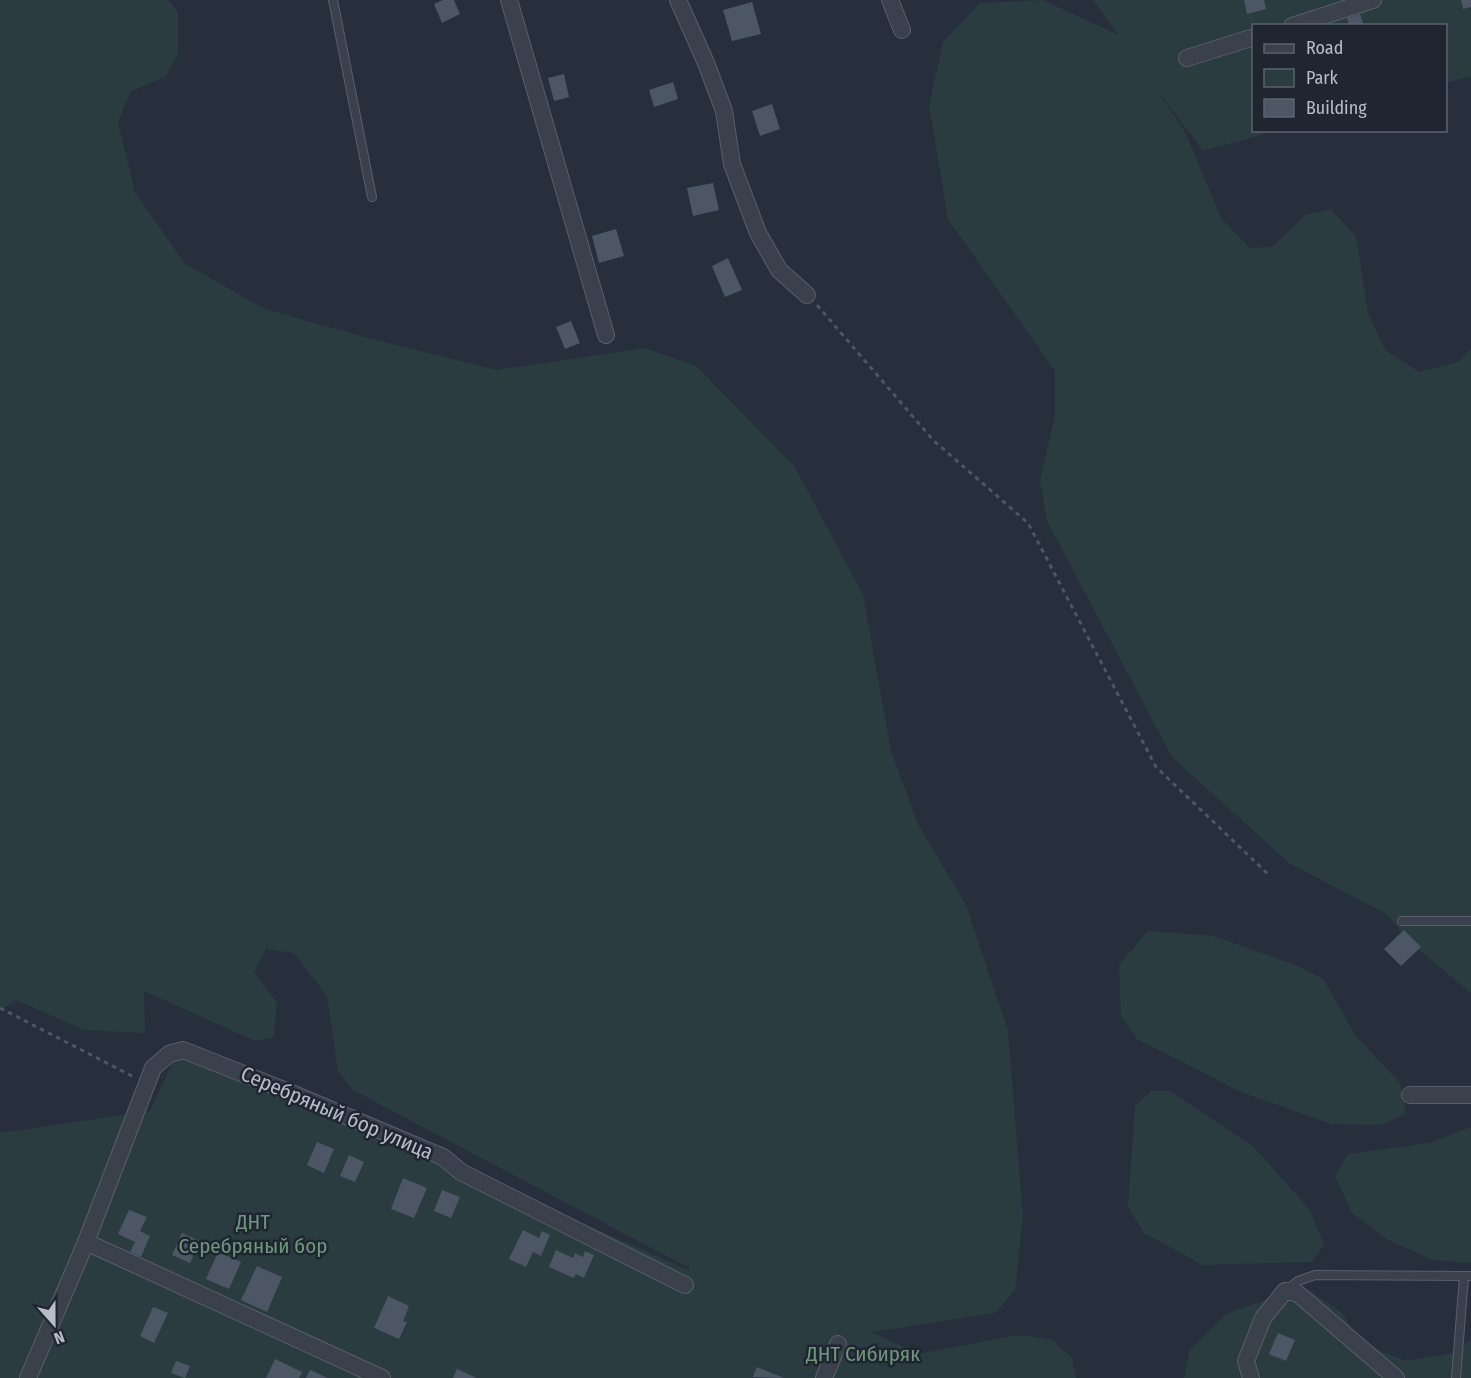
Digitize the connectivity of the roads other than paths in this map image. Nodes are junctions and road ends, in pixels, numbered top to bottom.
1 (333, 0) edge
2 (509, 0) edge
3 (678, 0) edge
4 (890, 0) edge
5 (1373, 0) edge
6 (1298, 24) edge
7 (902, 30) dead end
8 (1252, 39) edge
9 (1187, 58) dead end
10 (372, 197) dead end
11 (807, 295) road end
12 (606, 335) dead end
13 (1402, 921) dead end
14 (1471, 921) edge
15 (1410, 1095) dead end
16 (1471, 1095) edge
17 (86, 1242) junction
18 (1468, 1276) edge
19 (685, 1285) dead end
20 (1285, 1290) junction
21 (838, 1344) dead end
22 (28, 1378) edge
23 (382, 1378) edge
24 (824, 1378) edge
25 (1251, 1378) edge
26 (1396, 1378) edge
27 (1455, 1378) edge

1 - 10 lane
2 - 12 street
3 - 11 street
4 - 7 street
5 - 6 street
8 - 9 street
13 - 14 lane
15 - 16 street
17 - 19 street, Серебряный бор улица
17 - 22 street, Серебряный бор улица
17 - 23 street
18 - 20 lane
18 - 27 lane
20 - 25 street
20 - 26 street
21 - 24 street

